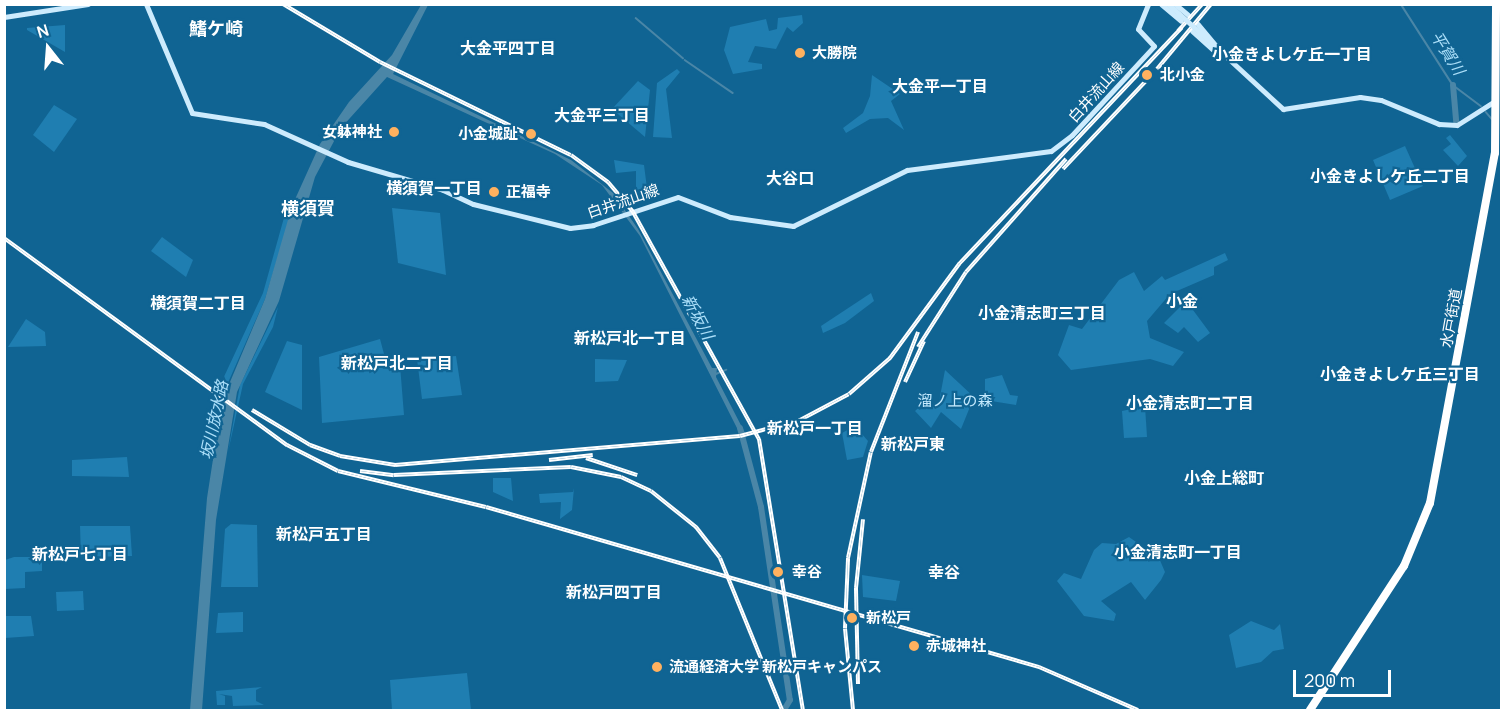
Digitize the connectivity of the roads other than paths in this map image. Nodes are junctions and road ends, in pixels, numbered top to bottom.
1 (88, 4) edge
2 (146, 4) edge
3 (1148, 4) edge
4 (1161, 4) edge
5 (1168, 4) edge
6 (1496, 4) edge
7 (1175, 7) edge
8 (1188, 15) dead end
9 (4, 17) edge
10 (1181, 21) dead end
11 (1198, 24) dead end
12 (1192, 31) dead end
13 (1222, 53) junction
14 (1498, 99) junction
15 (1310, 711) edge

1 - 9 main road
2 - 3 main road, 白井流山線
4 - 10 main road
5 - 7 main road
6 - 14 highway, 水戸街道
7 - 8 main road
7 - 13 main road, bridge
11 - 13 main road
12 - 13 main road
13 - 14 main road
14 - 15 highway, 水戸街道

